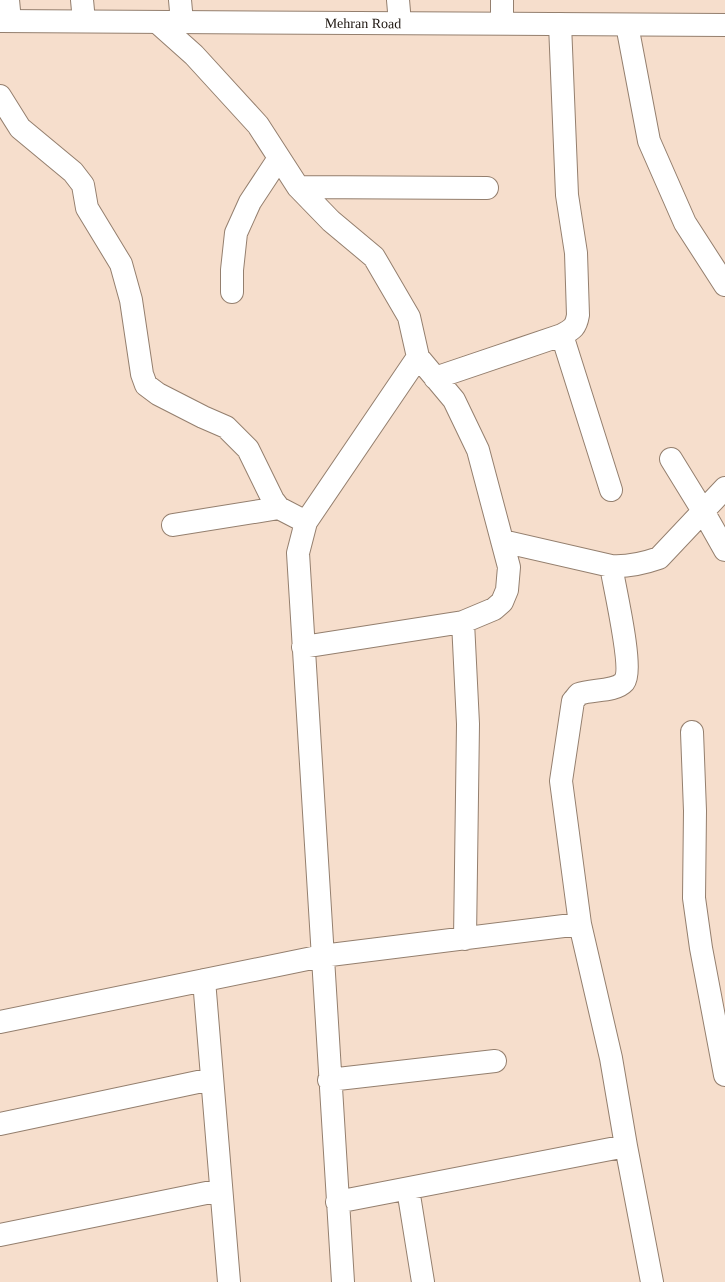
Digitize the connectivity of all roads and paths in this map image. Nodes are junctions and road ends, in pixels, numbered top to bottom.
1 (180, 0) edge
2 (398, 0) edge
3 (502, 0) edge
4 (83, 11) edge
5 (6, 14) edge
6 (157, 22) junction
7 (182, 22) junction
8 (400, 23) junction
9 (502, 23) junction
10 (560, 24) junction
11 (627, 25) junction
12 (725, 25) edge
13 (0, 96) edge
14 (279, 158) junction
15 (298, 187) junction
16 (487, 188) dead end
17 (725, 285) edge
18 (232, 292) dead end
19 (562, 334) junction
20 (418, 357) junction
21 (435, 378) junction
22 (671, 459) dead end
23 (725, 488) edge
24 (611, 490) dead end
25 (279, 508) junction
26 (703, 511) junction
27 (306, 522) junction
28 (173, 525) dead end
29 (502, 541) junction
30 (725, 550) edge
31 (611, 566) junction
32 (463, 622) junction
33 (303, 647) junction
34 (692, 732) dead end
35 (580, 924) junction
36 (464, 939) junction
37 (322, 956) junction
38 (204, 980) junction
39 (0, 1022) edge
40 (495, 1061) dead end
41 (725, 1075) edge
42 (212, 1079) junction
43 (329, 1080) junction
44 (0, 1124) edge
45 (626, 1146) junction
46 (408, 1189) junction
47 (221, 1190) junction
48 (337, 1202) junction
49 (0, 1235) edge
50 (339, 1281) edge
51 (229, 1282) edge
52 (423, 1282) edge
53 (652, 1282) edge

1 - 7 street
2 - 8 street
3 - 9 street
4 - 5 street, Mehran Road
4 - 6 street, Mehran Road
6 - 7 street, Mehran Road
6 - 14 street
7 - 8 street, Mehran Road
8 - 9 street, Mehran Road
9 - 10 street, Mehran Road
10 - 11 street, Mehran Road
10 - 19 street
11 - 12 street, Mehran Road
11 - 17 street
13 - 25 street
14 - 15 street
14 - 18 street
15 - 16 street
15 - 20 street
19 - 21 street
19 - 24 street
20 - 21 street
20 - 27 street
21 - 29 street
22 - 26 street
23 - 26 street
25 - 27 street
25 - 28 street
26 - 30 street
26 - 31 street
27 - 33 street
29 - 31 street
29 - 32 street
31 - 35 street
32 - 33 street
32 - 36 street
33 - 37 street
34 - 41 street
35 - 36 street
35 - 45 street
36 - 37 street
37 - 38 street
37 - 43 street
38 - 39 street
38 - 42 street
40 - 43 street
42 - 44 street
42 - 47 street
43 - 48 street
45 - 46 street
45 - 53 street
46 - 48 street
46 - 52 street
47 - 49 street
47 - 51 street
48 - 50 street

